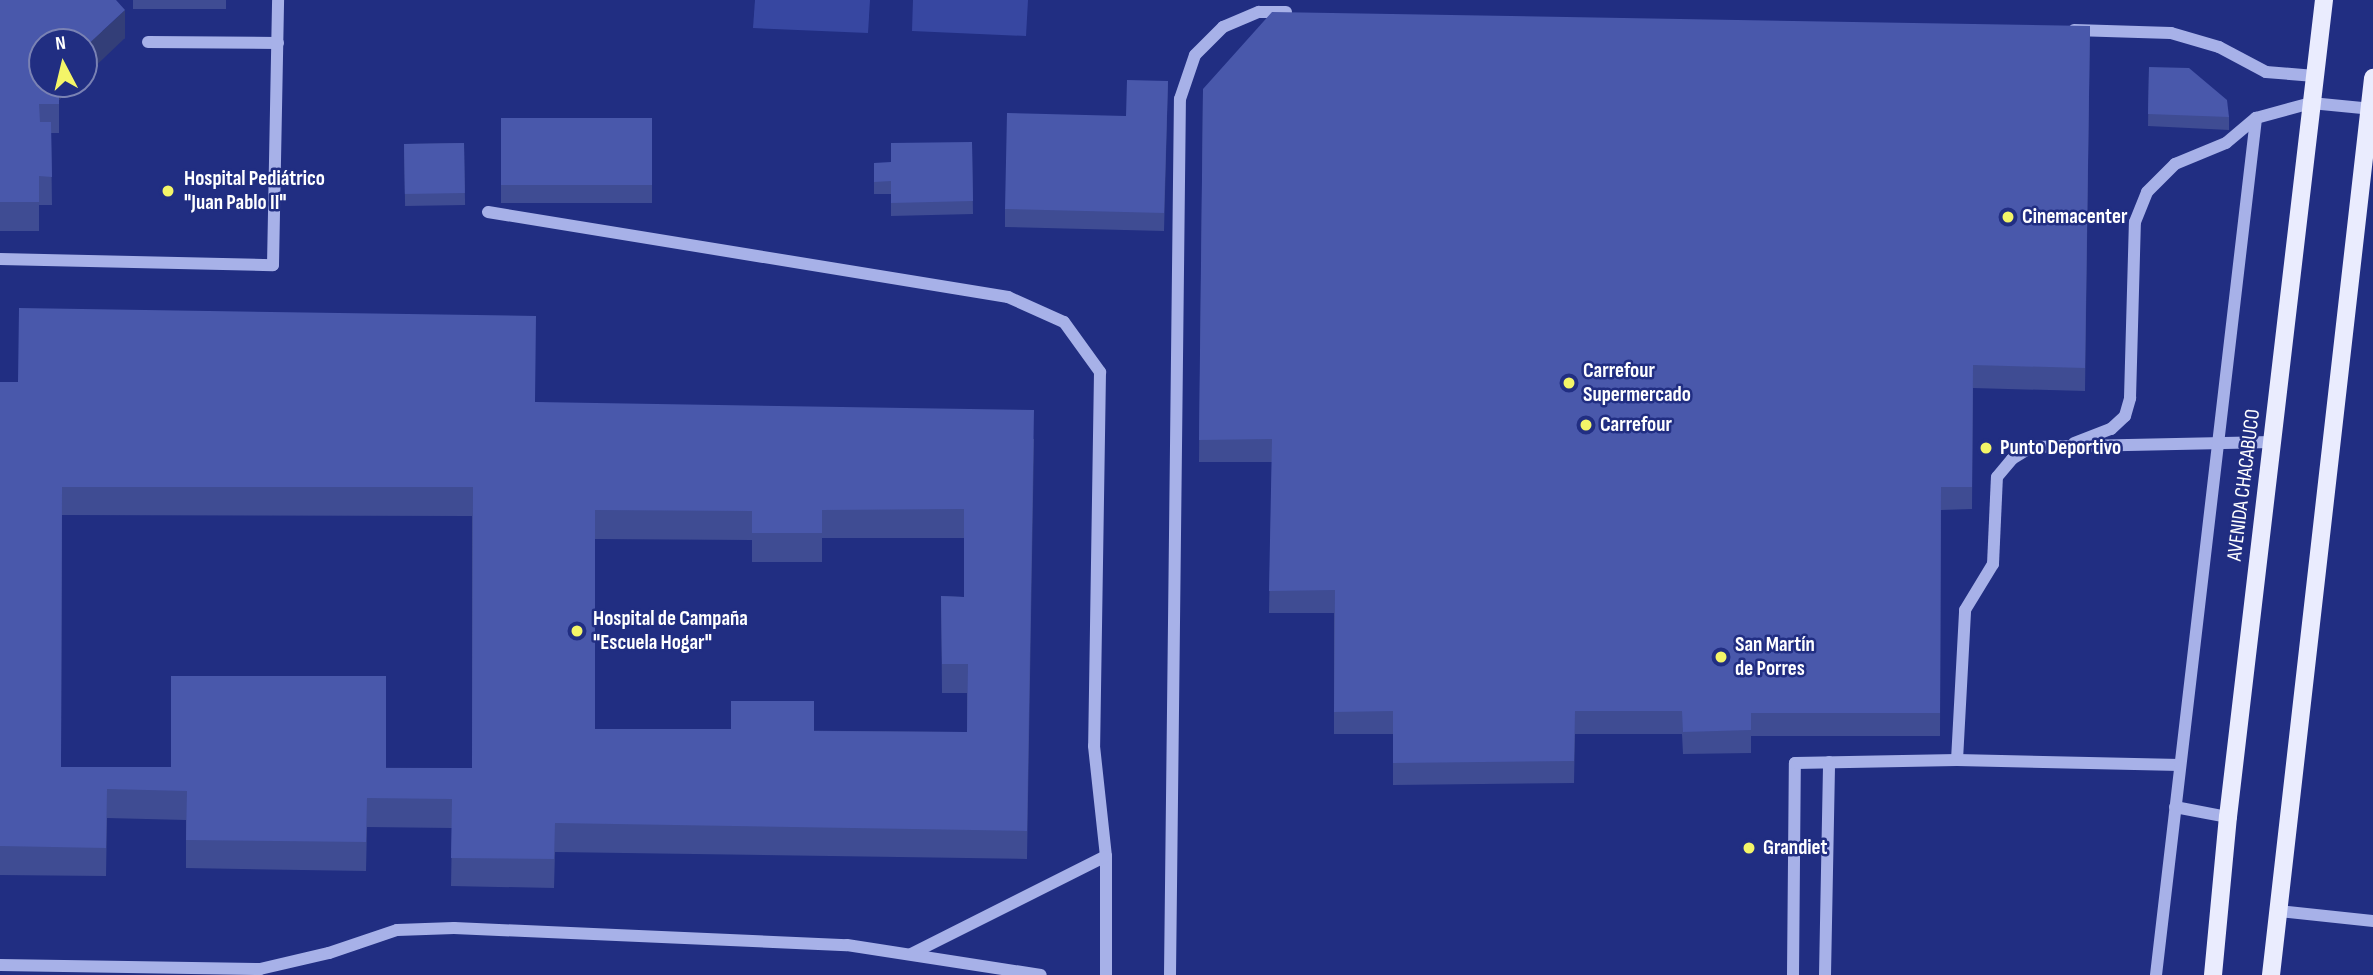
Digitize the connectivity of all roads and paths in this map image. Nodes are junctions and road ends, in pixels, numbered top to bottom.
1 (278, 0) edge
2 (2324, 0) edge
3 (1301, 13) edge
4 (2060, 30) edge
5 (148, 42) dead end
6 (278, 43) junction
7 (2315, 76) junction
8 (2373, 78) edge
9 (2311, 103) junction
10 (2371, 109) edge
11 (2256, 118) junction
12 (488, 212) dead end
13 (0, 260) edge
14 (2217, 442) junction
15 (2272, 442) junction
16 (2067, 446) junction
17 (1958, 760) junction
18 (1829, 762) junction
19 (2180, 765) junction
20 (2175, 807) junction
21 (2228, 817) junction
22 (1105, 856) junction
23 (2279, 911) junction
24 (2373, 921) edge
25 (911, 955) junction
26 (0, 965) edge
27 (260, 972) edge
28 (1041, 975) edge
29 (1105, 975) edge
30 (1170, 975) edge
31 (1793, 975) edge
32 (1825, 975) edge
33 (2156, 975) edge
34 (2213, 975) edge
35 (2271, 975) edge

1 - 6 street
2 - 7 main road, AVENIDA CHACABUCO
3 - 30 street
4 - 7 street
5 - 6 street
6 - 13 street
7 - 9 main road, AVENIDA CHACABUCO
8 - 10 main road
9 - 10 street
9 - 11 street
9 - 15 main road, AVENIDA CHACABUCO
10 - 23 main road
11 - 14 street
11 - 16 street
12 - 22 street
14 - 15 street
14 - 16 street
14 - 19 street
15 - 21 main road, AVENIDA CHACABUCO
16 - 17 street
17 - 18 street
17 - 19 street
18 - 31 street
18 - 32 street
19 - 20 street
20 - 21 street
20 - 33 street
21 - 34 main road, AVENIDA CHACABUCO
22 - 25 street
22 - 29 street
23 - 24 street
23 - 35 main road
25 - 27 street
25 - 28 street
26 - 27 street

